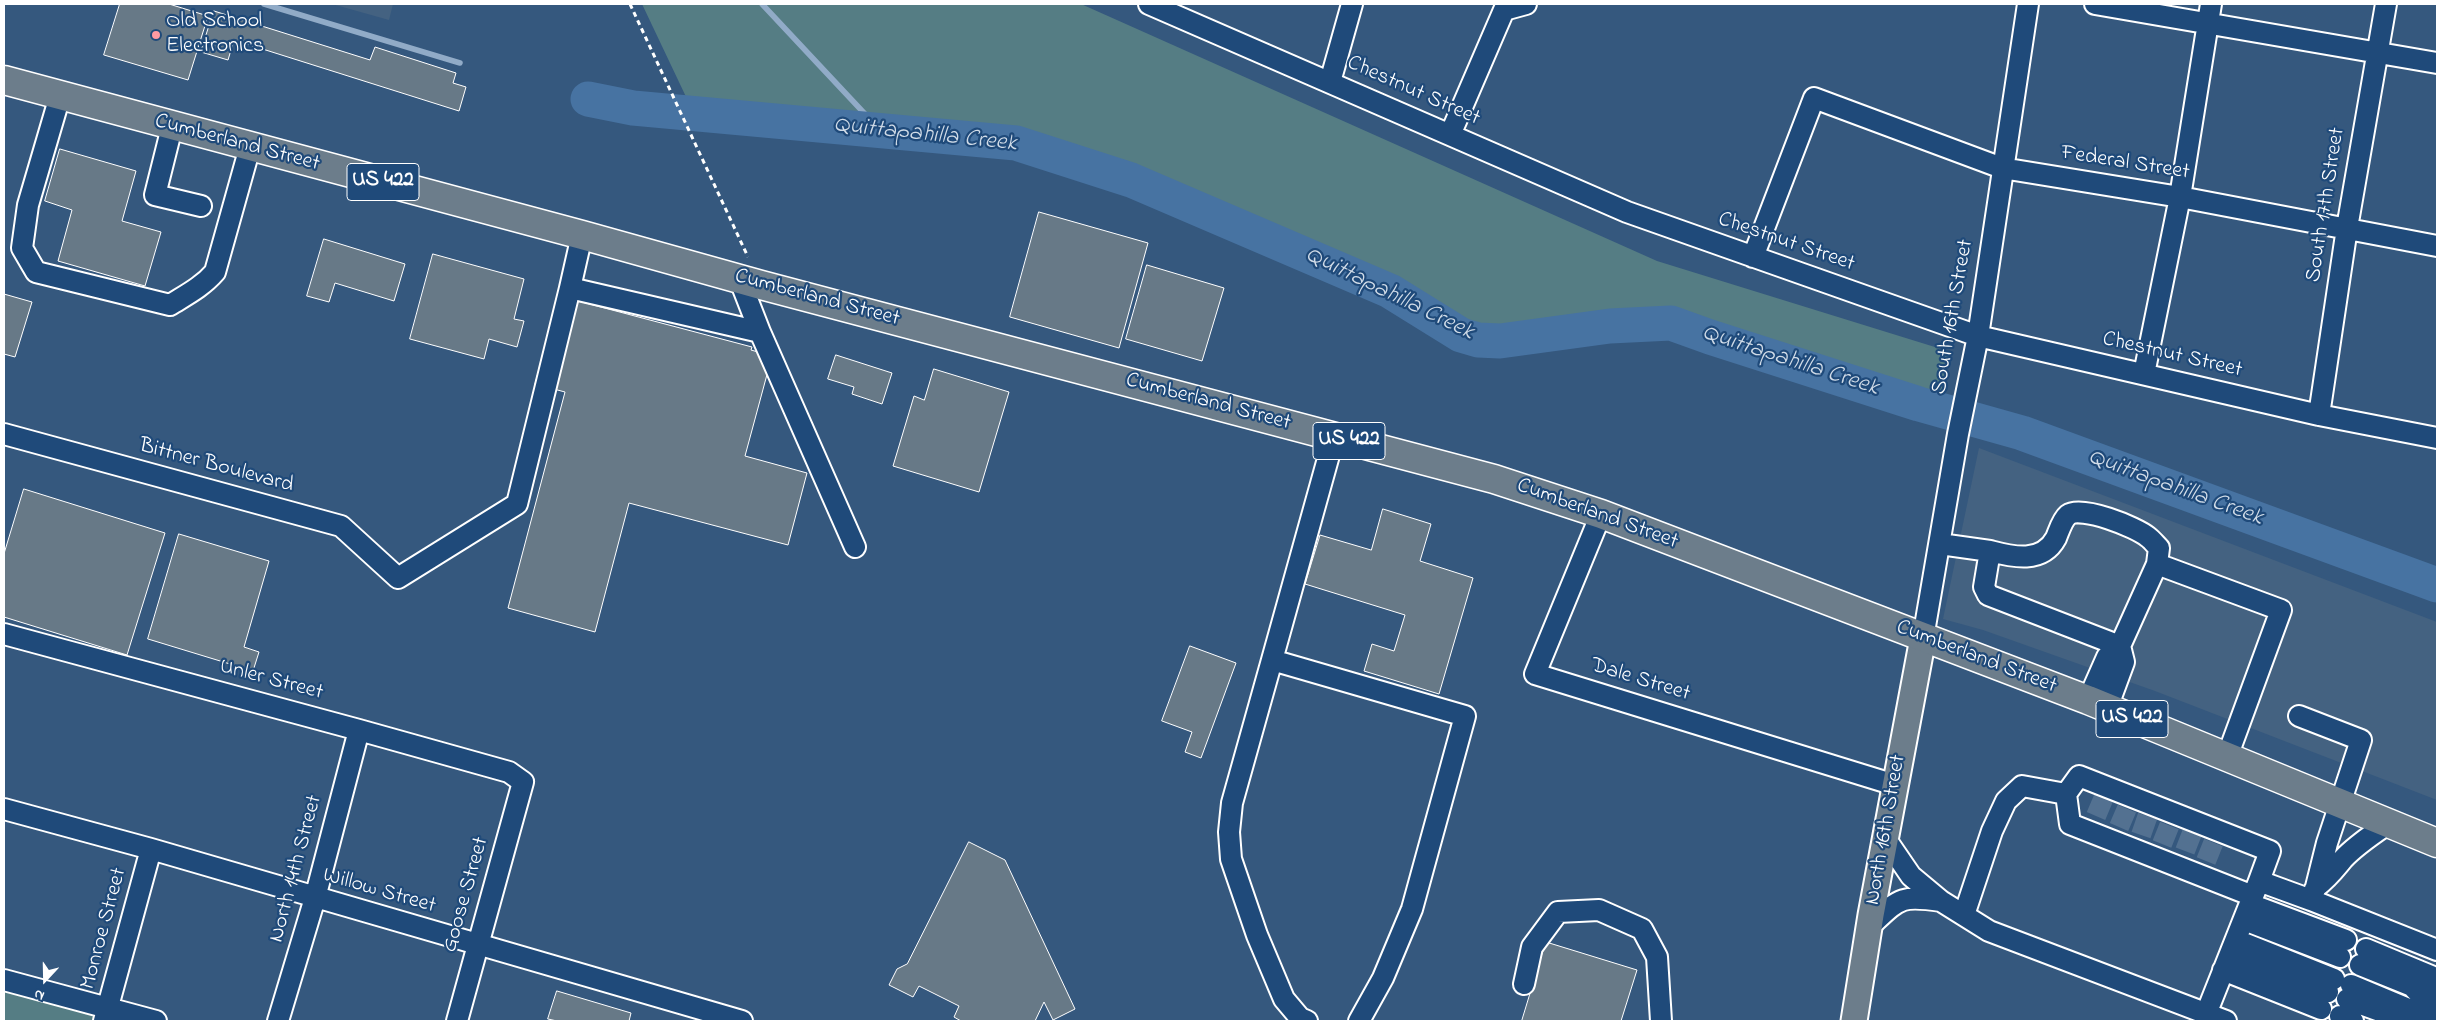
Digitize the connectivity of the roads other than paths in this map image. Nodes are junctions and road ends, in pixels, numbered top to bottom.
1 (1149, 4) edge
2 (1352, 4) edge
3 (1526, 4) edge
4 (2028, 4) edge
5 (2095, 4) edge
6 (2386, 4) edge
7 (1502, 7) edge
8 (1172, 8) edge
9 (2209, 13) edge
10 (2377, 53) junction
11 (2437, 63) edge
12 (4, 80) edge
13 (1330, 82) junction
14 (60, 96) junction
15 (172, 127) junction
16 (1450, 135) junction
17 (250, 147) junction
18 (2002, 168) junction
19 (2180, 197) junction
20 (201, 206) dead end
21 (2347, 228) junction
22 (582, 235) junction
23 (2437, 246) edge
24 (1753, 257) junction
25 (750, 281) junction
26 (570, 288) junction
27 (760, 332) junction
28 (1978, 336) junction
29 (2144, 374) junction
30 (2319, 415) junction
31 (4, 434) edge
32 (1334, 437) junction
33 (2437, 438) edge
34 (1602, 514) junction
35 (1940, 544) junction
36 (855, 547) dead end
37 (1990, 550) junction
38 (2157, 564) junction
39 (4, 634) edge
40 (1923, 638) junction
41 (2120, 646) junction
42 (1272, 660) junction
43 (2098, 704) junction
44 (2299, 716) dead end
45 (359, 730) junction
46 (2227, 757) junction
47 (523, 782) joint
48 (1895, 785) junction
49 (2066, 794) junction
50 (2340, 803) junction
51 (4, 809) edge
52 (2389, 823) junction
53 (1885, 838) junction
54 (2437, 843) edge
55 (152, 849) junction
56 (2314, 894) junction
57 (315, 898) junction
58 (2251, 900) junction
59 (1941, 901) junction
60 (1964, 914) junction
61 (1870, 926) junction
62 (478, 946) junction
63 (2343, 949) dead end
64 (2437, 950) edge
65 (2230, 955) junction
66 (4, 980) edge
67 (1524, 984) dead end
68 (2437, 993) edge
69 (2339, 1000) edge
70 (2437, 1013) edge
71 (2206, 1014) junction
72 (106, 1015) edge
73 (699, 1015) edge
74 (156, 1021) edge
75 (278, 1021) edge
76 (457, 1021) edge
77 (742, 1021) edge
78 (1307, 1021) edge
79 (1359, 1021) edge
80 (1660, 1021) edge
81 (1854, 1021) edge
82 (2226, 1021) edge
83 (2416, 1021) edge
84 (2437, 1021) edge

1 - 8 street, Chestnut Street
2 - 13 street
3 - 7 street
4 - 18 street, South 16th Street
5 - 9 street
6 - 10 street, South 17th Street
7 - 16 street
8 - 13 street, Chestnut Street
9 - 10 street
9 - 19 street
10 - 11 street
10 - 21 street, South 17th Street
12 - 14 highway, Cumberland Street / US 422
13 - 16 street, Chestnut Street
14 - 15 highway, Cumberland Street / US 422
14 - 17 street
15 - 17 highway, Cumberland Street / US 422
15 - 20 street
16 - 24 street, Chestnut Street
17 - 22 highway, Cumberland Street / US 422
18 - 19 street, Federal Street
18 - 24 street, Federal Street
18 - 28 street, South 16th Street
19 - 21 street, Federal Street
19 - 29 street
21 - 23 street, Federal Street
21 - 30 street, South 17th Street
22 - 25 highway, Cumberland Street / US 422
22 - 26 street
24 - 28 street, Chestnut Street
25 - 27 street
25 - 32 highway, Cumberland Street / US 422
26 - 27 street
26 - 31 street, Bittner Boulevard
27 - 36 street
28 - 29 street, Chestnut Street
28 - 35 street, South 16th Street
29 - 30 street, Chestnut Street
30 - 33 street, Chestnut Street
32 - 34 highway, Cumberland Street / US 422
32 - 42 street
34 - 40 highway, Cumberland Street / US 422
34 - 48 street, Dale Street
35 - 37 street
35 - 40 street, South 16th Street
37 - 38 street
37 - 41 street
38 - 41 street
38 - 46 street
39 - 45 street, Unler Street
40 - 43 highway, Cumberland Street / US 422
40 - 48 main road, North 16th Street
41 - 43 street
42 - 78 street
42 - 79 street
43 - 46 highway, Cumberland Street / US 422
44 - 50 street
45 - 47 street, Unler Street
45 - 57 street, North 14th Street
46 - 50 highway, Cumberland Street / US 422
47 - 62 street, Goose Street
48 - 53 main road, North 16th Street
49 - 58 street
49 - 58 street
49 - 60 street
50 - 52 highway, Cumberland Street / US 422
50 - 56 street
51 - 55 street, Willow Street
52 - 54 highway, Cumberland Street / US 422
52 - 56 street
53 - 59 street
53 - 61 main road, North 16th Street
55 - 57 street, Willow Street
55 - 72 street, Monroe Street
56 - 58 street
56 - 64 street
57 - 62 street, Willow Street
57 - 75 street, North 14th Street
58 - 63 street
58 - 65 street
59 - 60 street
59 - 61 street
60 - 71 street
61 - 81 main road, North 16th Street
62 - 73 street, Willow Street
62 - 76 street, Goose Street
65 - 69 street
65 - 69 street
65 - 71 street
66 - 72 street
67 - 80 street
68 - 70 street
69 - 83 street
69 - 84 street
71 - 82 street
72 - 74 street
73 - 77 street, Willow Street

